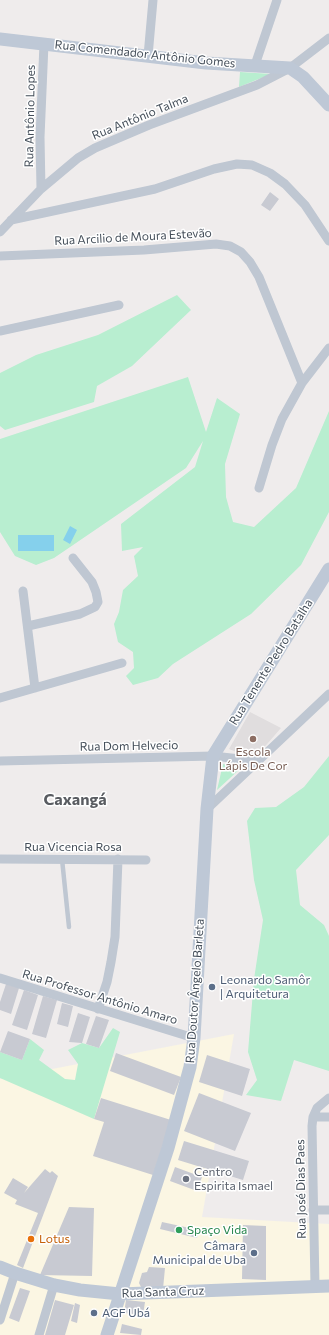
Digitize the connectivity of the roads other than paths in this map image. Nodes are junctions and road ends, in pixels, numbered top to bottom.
1 (153, 0) edge
2 (277, 0) edge
3 (329, 38) edge
4 (0, 39) edge
5 (44, 44) junction
6 (148, 56) junction
7 (255, 65) junction
8 (290, 68) junction
9 (329, 105) edge
10 (41, 189) junction
11 (11, 220) junction
12 (0, 232) edge
13 (329, 241) edge
14 (0, 256) edge
15 (119, 305) dead end
16 (0, 331) edge
17 (329, 348) edge
18 (302, 383) junction
19 (259, 488) dead end
20 (73, 558) dead end
21 (329, 569) edge
22 (23, 591) dead end
23 (28, 626) junction
24 (122, 663) dead end
25 (35, 688) junction
26 (329, 694) edge
27 (0, 698) edge
28 (213, 756) junction
29 (0, 761) edge
30 (258, 761) junction
31 (208, 809) junction
32 (0, 859) edge
33 (62, 859) junction
34 (118, 859) junction
35 (146, 860) dead end
36 (69, 927) dead end
37 (0, 978) edge
38 (98, 1009) junction
39 (194, 1038) junction
40 (329, 1098) edge
41 (313, 1117) junction
42 (329, 1117) edge
43 (313, 1210) junction
44 (329, 1210) edge
45 (0, 1267) edge
46 (15, 1273) junction
47 (54, 1285) junction
48 (315, 1286) junction
49 (329, 1286) edge
50 (120, 1294) junction
51 (0, 1320) edge
52 (39, 1335) edge
53 (107, 1335) edge

1 - 6 street
2 - 7 street
3 - 8 street, Rua Antônio Talma
4 - 5 street, Rua Comendador Antônio Gomes
5 - 6 street, Rua Comendador Antônio Gomes
5 - 10 street, Rua Antônio Lopes
6 - 7 street, Rua Comendador Antônio Gomes
7 - 8 street, Rua Comendador Antônio Gomes
8 - 9 street
8 - 10 street, Rua Antônio Talma
10 - 11 street, Rua Antônio Talma
11 - 12 street, Rua Antônio Talma
11 - 13 street
14 - 18 street, Rua Arcilio de Moura Estevão
15 - 16 street
17 - 18 street
18 - 19 street
20 - 23 street
21 - 28 street, Rua Tenente Pedro Batalha
22 - 23 street
23 - 25 street
24 - 25 street
25 - 27 street
26 - 30 street
28 - 29 street, Rua Dom Helvecio
28 - 30 street, Rua Dom Helvecio
28 - 31 street, Rua Doutor Ângelo Barleta
30 - 31 street
31 - 39 street, Rua Doutor Ângelo Barleta
32 - 33 street, Rua Vicencia Rosa
33 - 34 street, Rua Vicencia Rosa
33 - 36 lane
34 - 35 street, Rua Vicencia Rosa
34 - 38 street
37 - 38 street, Rua Professor Antônio Amaro
38 - 39 street, Rua Professor Antônio Amaro
39 - 50 street, Rua Doutor Ângelo Barleta
40 - 41 street
41 - 42 street
41 - 43 street, Rua José Dias Paes
43 - 44 street
43 - 48 street, Rua José Dias Paes
45 - 46 street, Rua Santa Cruz
46 - 47 street, Rua Santa Cruz
46 - 51 street
47 - 50 street, Rua Santa Cruz
47 - 52 street
48 - 49 street, Rua Santa Cruz
48 - 50 street, Rua Santa Cruz
50 - 53 street, Rua Doutor Ângelo Barleta

